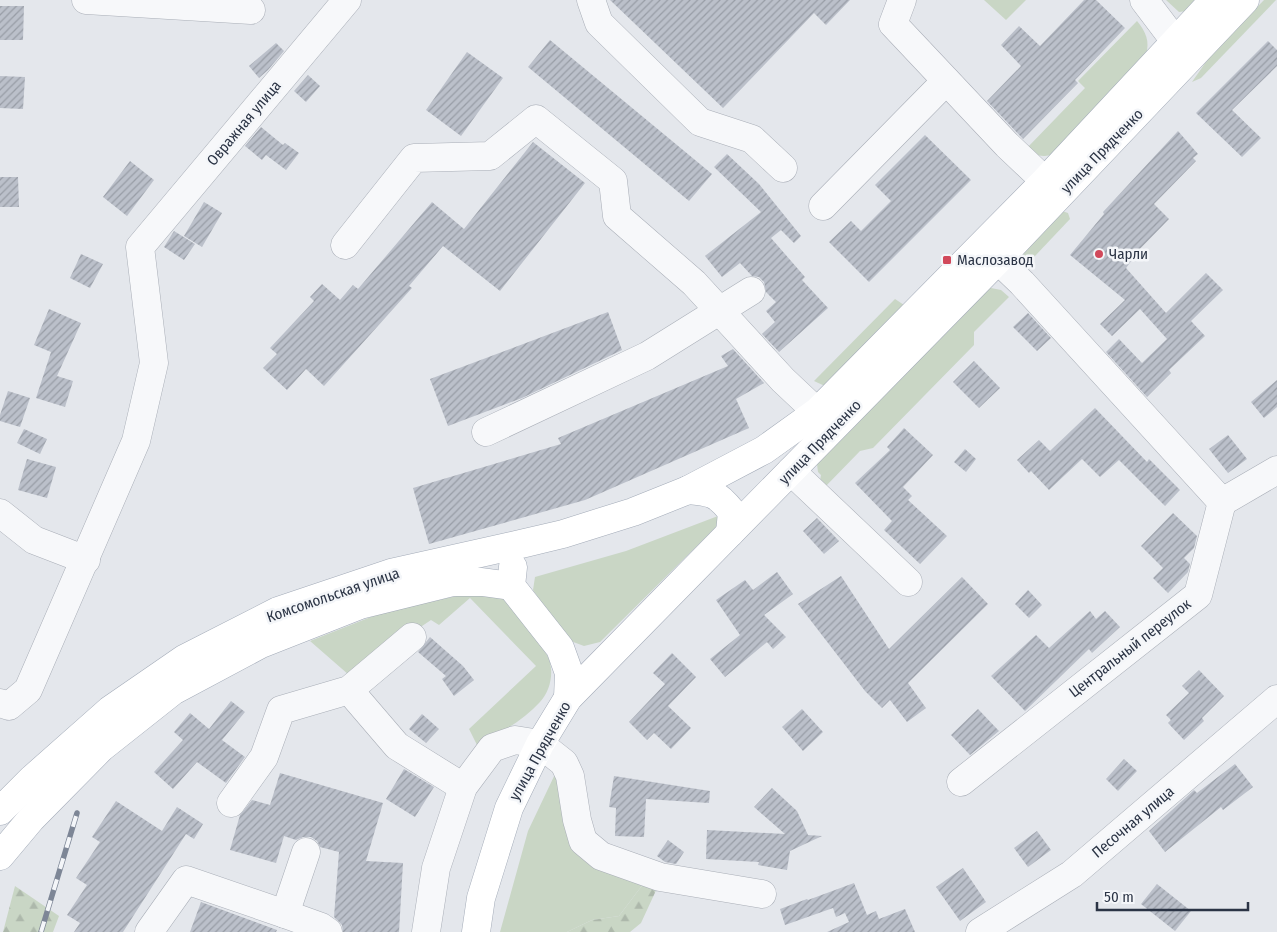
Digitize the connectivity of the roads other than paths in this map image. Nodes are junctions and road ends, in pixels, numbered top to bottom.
1 (86, 0) edge
2 (347, 0) edge
3 (592, 0) edge
4 (902, 0) edge
5 (1144, 0) edge
6 (1214, 0) edge
7 (1246, 0) edge
8 (251, 10) dead end
9 (1175, 41) junction
10 (946, 81) junction
11 (783, 168) dead end
12 (1045, 181) junction
13 (823, 206) dead end
14 (345, 245) dead end
15 (990, 252) junction
16 (751, 291) dead end
17 (720, 312) junction
18 (817, 412) junction
19 (486, 432) dead end
20 (1277, 470) edge
21 (791, 471) junction
22 (688, 490) junction
23 (1222, 502) junction
24 (0, 513) edge
25 (730, 533) junction
26 (525, 544) junction
27 (86, 560) junction
28 (908, 582) dead end
29 (511, 586) junction
30 (412, 637) dead end
31 (560, 648) junction
32 (608, 658) junction
33 (348, 690) junction
34 (568, 698) junction
35 (1277, 699) edge
36 (0, 703) edge
37 (540, 744) junction
38 (961, 782) dead end
39 (463, 787) junction
40 (232, 803) dead end
41 (0, 811) edge
42 (306, 852) dead end
43 (0, 856) edge
44 (762, 894) dead end
45 (285, 914) junction
46 (149, 932) edge
47 (328, 932) edge
48 (426, 932) edge
49 (476, 932) edge
50 (980, 932) edge

1 - 8 street
2 - 27 street, Овражная улица
3 - 11 street
4 - 10 street
5 - 9 street
6 - 9 main road, улица Прядченко
7 - 15 main road, улица Прядченко
9 - 12 main road, улица Прядченко
10 - 12 street
10 - 13 street
12 - 15 main road, улица Прядченко
14 - 17 street
15 - 18 main road, улица Прядченко
15 - 21 main road, улица Прядченко
15 - 23 street
16 - 17 street
17 - 18 street
17 - 19 street
18 - 22 main road, улица Прядченко
20 - 23 street
21 - 25 main road, улица Прядченко
21 - 28 street
22 - 25 main road
22 - 26 main road, Комсомольская улица
23 - 38 street, Центральный переулок
24 - 27 street
25 - 32 main road, улица Прядченко
26 - 29 main road
26 - 41 main road, Комсомольская улица
27 - 36 street
29 - 31 main road
29 - 43 main road, Комсомольская улица
30 - 33 street
31 - 32 main road
31 - 34 main road
32 - 34 main road, улица Прядченко
33 - 39 street
33 - 40 street
34 - 37 main road, улица Прядченко
35 - 50 street, Песочная улица
37 - 39 street
37 - 44 street
37 - 49 main road, улица Прядченко
39 - 48 street
42 - 45 street
45 - 46 street
45 - 47 street

